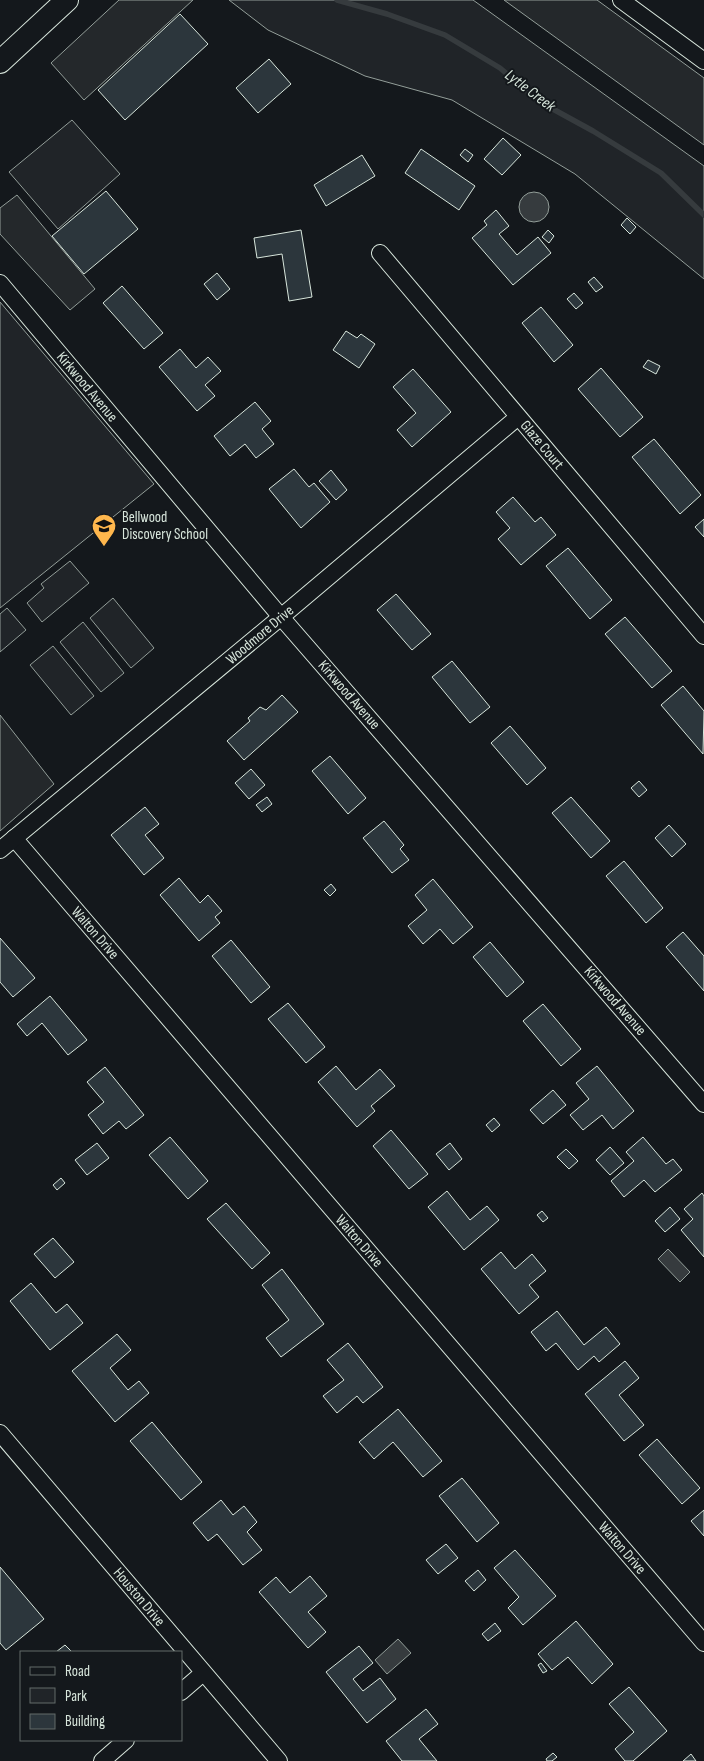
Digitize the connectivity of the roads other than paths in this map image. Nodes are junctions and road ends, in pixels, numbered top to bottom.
1 (67, 0) edge
2 (621, 0) edge
3 (704, 61) edge
4 (0, 62) edge
5 (380, 253) dead end
6 (0, 283) edge
7 (518, 417) junction
8 (282, 617) junction
9 (704, 636) edge
10 (14, 838) junction
11 (0, 850) edge
12 (704, 1104) edge
13 (0, 1432) edge
14 (704, 1643) edge
15 (203, 1673) junction
16 (182, 1691) edge
17 (125, 1741) edge
18 (102, 1761) edge
19 (279, 1761) edge

1 - 4 main road
2 - 3 street
5 - 7 street, Glaze Court
6 - 8 street, Kirkwood Avenue
7 - 8 street, Woodmore Drive
7 - 9 street, Glaze Court
8 - 10 street, Woodmore Drive
8 - 12 street, Kirkwood Avenue
10 - 11 street, Woodmore Drive
10 - 14 street, Walton Drive
13 - 15 street, Houston Drive
15 - 16 street
15 - 19 street, Houston Drive
17 - 18 street

